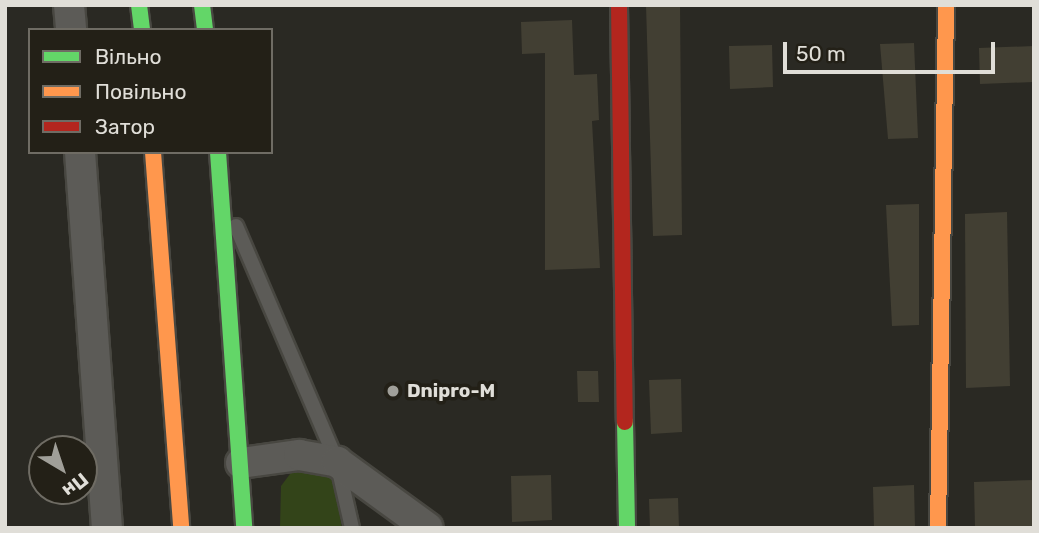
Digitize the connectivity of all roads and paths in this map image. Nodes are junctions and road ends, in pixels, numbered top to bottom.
1 (69, 5) edge
2 (139, 5) edge
3 (202, 5) edge
4 (619, 5) edge
5 (946, 5) edge
6 (71, 28) edge
7 (142, 28) edge
8 (205, 28) edge
9 (80, 154) edge
10 (153, 154) edge
11 (218, 154) edge
12 (223, 198) junction
13 (337, 462) junction
14 (241, 463) junction
15 (107, 528) edge
16 (181, 528) edge
17 (244, 528) edge
18 (352, 528) edge
19 (428, 528) edge
20 (627, 528) edge
21 (938, 528) edge

1 - 6 street
2 - 7 main road
3 - 8 main road
4 - 20 main road
5 - 21 main road
9 - 15 street
10 - 16 main road
11 - 12 main road
12 - 13 lane
12 - 14 main road
13 - 14 street
13 - 18 lane
13 - 19 street
14 - 17 main road

